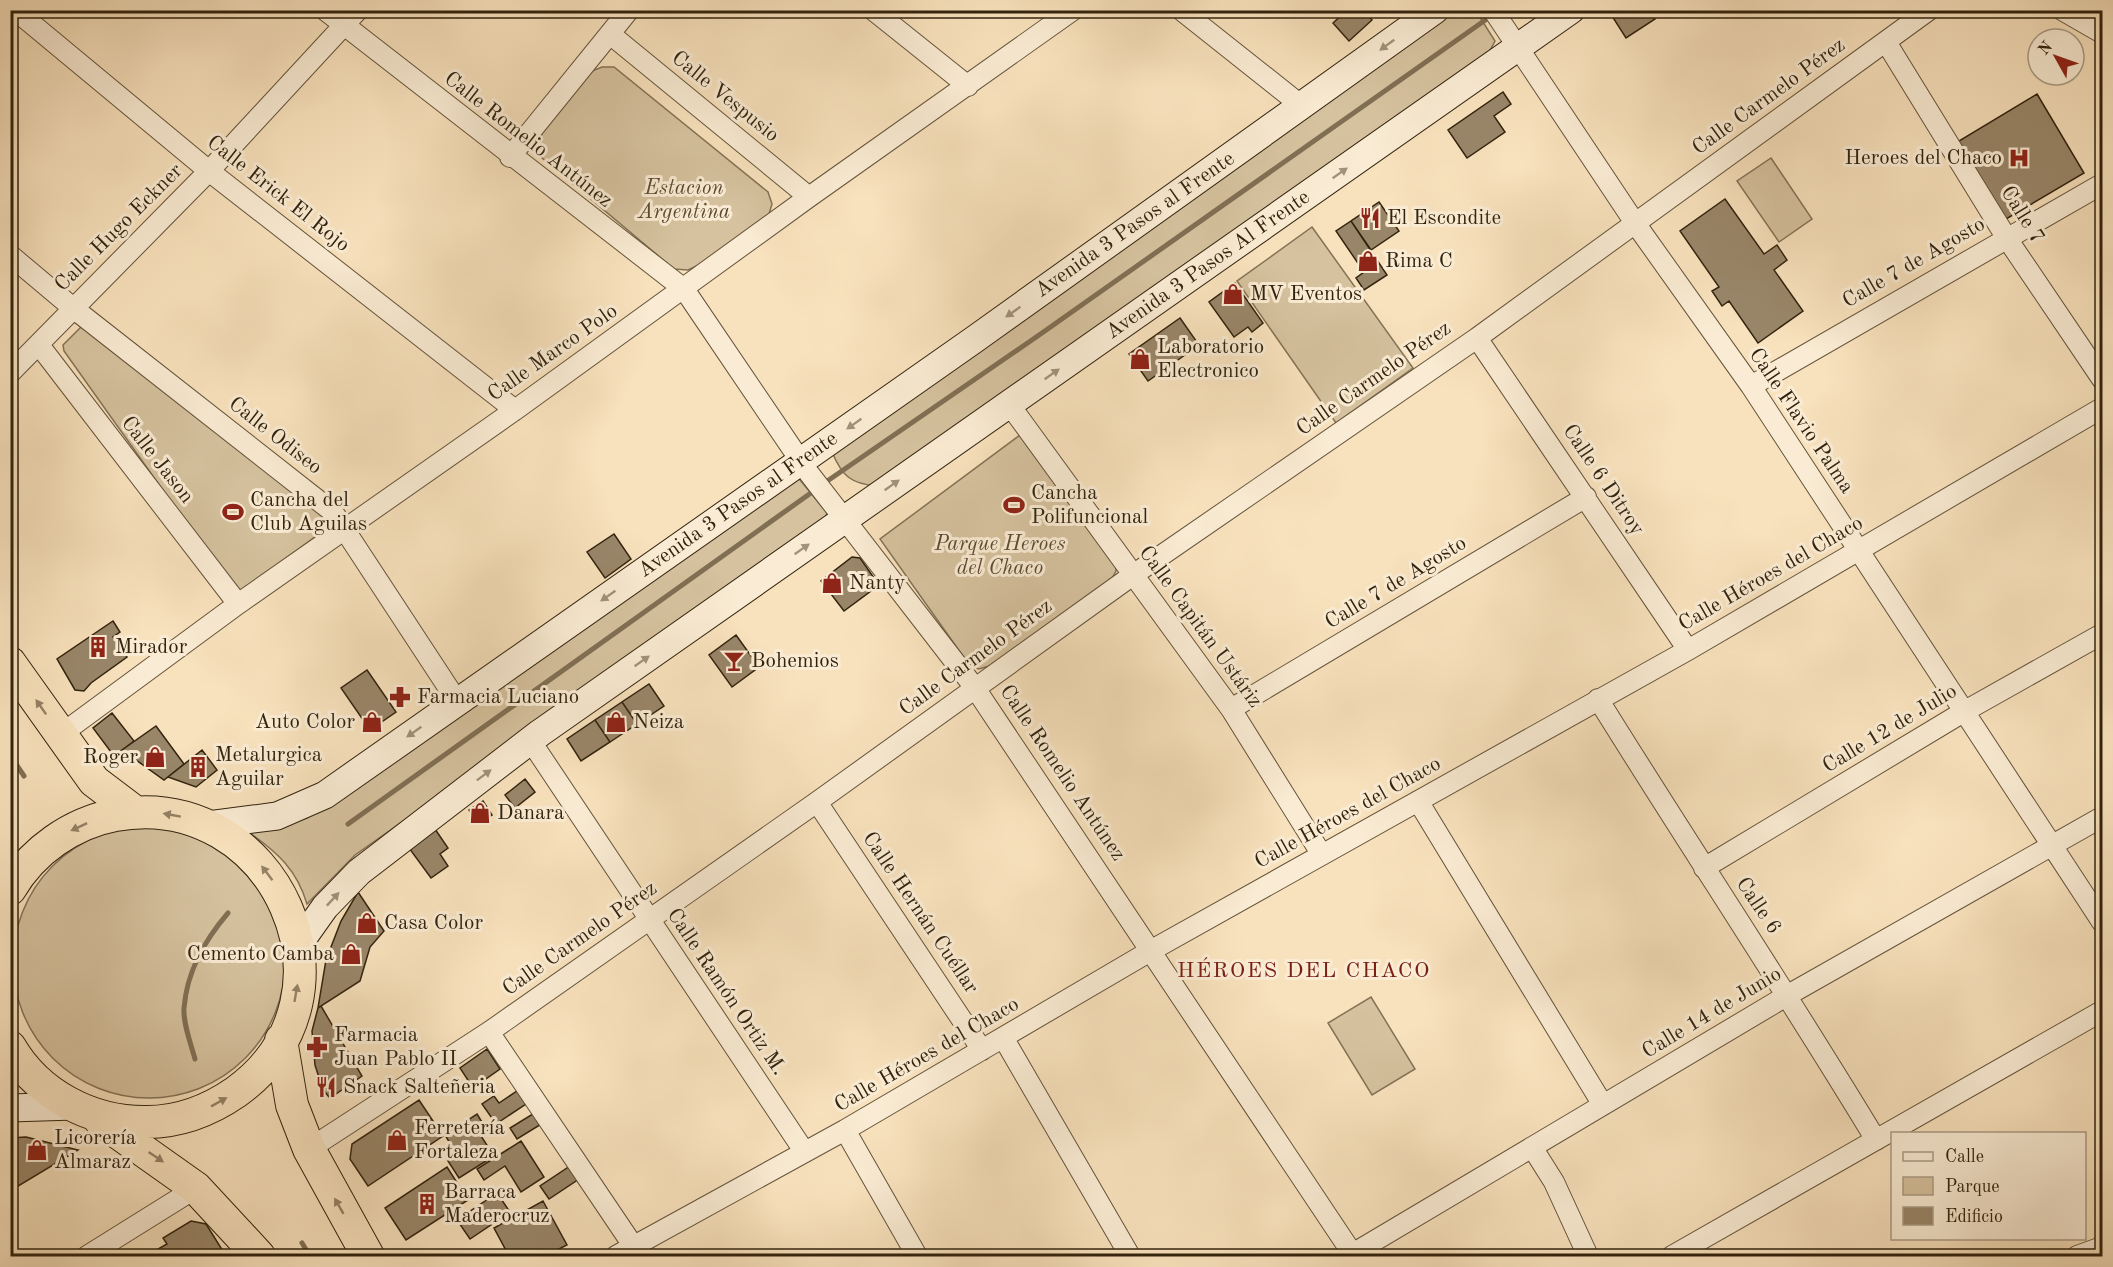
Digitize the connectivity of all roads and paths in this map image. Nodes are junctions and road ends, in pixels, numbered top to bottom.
1 (15, 10) edge
2 (325, 10) edge
3 (358, 10) edge
4 (629, 10) edge
5 (873, 10) edge
6 (1073, 10) edge
7 (1181, 10) edge
8 (1435, 10) edge
9 (1493, 10) edge
10 (1571, 10) edge
11 (1929, 10) edge
12 (2062, 10) edge
13 (345, 27) junction
14 (2103, 33) edge
15 (610, 34) junction
16 (1513, 38) junction
17 (1886, 42) junction
18 (968, 86) junction
19 (1302, 106) junction
20 (1249, 144) joint
21 (510, 157) junction
22 (209, 171) junction
23 (2103, 184) edge
24 (809, 197) junction
25 (1635, 223) junction
26 (2006, 237) junction
27 (10, 255) edge
28 (684, 289) junction
29 (73, 308) junction
30 (1477, 338) junction
31 (39, 345) junction
32 (10, 373) edge
33 (2103, 380) edge
34 (1751, 386) junction
35 (1009, 404) junction
36 (2103, 408) edge
37 (515, 410) junction
38 (805, 466) junction
39 (1586, 497) junction
40 (839, 512) junction
41 (343, 531) junction
42 (1859, 551) junction
43 (1133, 574) junction
44 (238, 604) junction
45 (2103, 634) edge
46 (1688, 650) junction
47 (10, 663) edge
48 (975, 688) junction
49 (1598, 699) junction
50 (457, 702) junction
51 (1231, 709) junction
52 (1965, 711) junction
53 (60, 735) junction
54 (530, 740) junction
55 (1418, 801) junction
56 (817, 802) junction
57 (135, 812) junction
58 (2103, 817) edge
59 (208, 825) junction
60 (2051, 846) junction
61 (1322, 855) junction
62 (1704, 868) junction
63 (10, 889) edge
64 (649, 920) junction
65 (2103, 922) edge
66 (298, 945) junction
67 (1152, 950) junction
68 (1788, 995) junction
69 (2103, 1011) edge
70 (489, 1032) junction
71 (1004, 1039) junction
72 (281, 1040) junction
73 (10, 1047) edge
74 (982, 1050) junction
75 (1603, 1106) junction
76 (10, 1108) edge
77 (82, 1110) junction
78 (844, 1130) junction
79 (1876, 1140) junction
80 (1532, 1147) junction
81 (309, 1149) junction
82 (804, 1151) junction
83 (196, 1188) junction
84 (634, 1247) junction
85 (2103, 1247) edge
86 (1352, 1256) edge
87 (87, 1257) edge
88 (259, 1257) edge
89 (368, 1257) edge
90 (616, 1257) edge
91 (917, 1257) edge
92 (1130, 1257) edge
93 (1588, 1257) edge
94 (1672, 1257) edge
95 (2077, 1257) edge

1 - 22 street, Calle Erick El Rojo
2 - 13 street, Calle Romelio Antúnez
3 - 13 street, Calle Hugo Eckner
4 - 15 street
5 - 18 street
6 - 18 street, Calle Marco Polo
7 - 19 street
8 -> 19 main road, Avenida 3 Pasos Al Frente
9 - 16 street, Calle Flavio Palma
10 - 16 main road, Avenida 3 Pasos Al Frente
11 - 17 street, Calle Carmelo Pérez
12 - 14 street
13 - 21 street, Calle Romelio Antúnez
13 - 22 street, Calle Hugo Eckner
15 - 21 street
15 - 24 street, Calle Vespusio
16 - 25 street, Calle Flavio Palma
35 -> 16 main road, Avenida 3 Pasos Al Frente
17 - 25 street, Calle Carmelo Pérez
17 - 26 street, Calle 7
18 - 24 street, Calle Marco Polo
19 - 20 main road, Avenida 3 Pasos Al Frente
20 -> 38 main road, Avenida 3 Pasos al Frente
21 - 28 street, Calle Romelio Antúnez
22 - 29 street, Calle Hugo Eckner
22 - 37 street, Calle Erick El Rojo
23 - 26 street, Calle 7 de Agosto
24 - 28 street, Calle Marco Polo
25 - 30 street, Calle Carmelo Pérez
25 - 34 street, Calle Flavio Palma
26 - 33 street, Calle 7
26 - 34 street, Calle 7 de Agosto
27 - 29 street, Calle Odiseo
28 - 37 street, Calle Marco Polo
28 - 38 street, Calle Romelio Antúnez
29 - 31 street, Calle Hugo Eckner
29 - 41 street, Calle Odiseo
30 - 39 street, Calle 6 Ditroy
30 - 43 street, Calle Carmelo Pérez
31 - 32 street, Calle Hugo Eckner
31 - 44 street, Calle Jason
34 - 42 street, Calle Flavio Palma
40 -> 35 main road, Avenida 3 Pasos Al Frente
35 - 43 street, Calle Capitán Ustáriz
36 - 42 street, Calle Héroes del Chaco
37 - 41 street, Calle Marco Polo
38 - 40 street, Calle Romelio Antúnez
38 -> 50 main road, Avenida 3 Pasos al Frente
39 - 46 street, Calle 6 Ditroy
39 - 51 street, Calle 7 de Agosto
40 - 48 street, Calle Romelio Antúnez
54 -> 40 main road
41 - 44 street, Calle Marco Polo
41 - 50 street, Calle Odiseo
42 - 46 street, Calle Héroes del Chaco
42 - 52 street, Calle Flavio Palma
43 - 48 street, Calle Carmelo Pérez
43 - 51 street, Calle Capitán Ustáriz
44 - 53 street, Calle Marco Polo
45 - 52 street, Calle 12 de Julio
46 - 49 street, Calle Héroes del Chaco
53 -> 47 highway
48 - 56 street, Calle Carmelo Pérez
48 - 67 street, Calle Romelio Antúnez
49 - 55 street, Calle Héroes del Chaco
49 - 62 street, Calle 6
50 -> 59 main road, Avenida 3 Pasos al Frente
51 - 61 street, Calle Capitán Ustáriz
52 - 60 street, Calle Flavio Palma
52 - 62 street, Calle 12 de Julio
53 - 57 highway
54 - 64 street, Calle Ramón Ortiz M.
66 -> 54 main road
55 - 61 street, Calle Héroes del Chaco
55 - 75 street
56 - 64 street, Calle Carmelo Pérez
56 - 74 street, Calle Hernán Cuéllar
59 -> 57 highway
57 -> 63 highway
58 - 60 street, Calle 14 de Junio
66 -> 59 highway
60 - 65 street, Calle Flavio Palma
60 - 68 street, Calle 14 de Junio
61 - 67 street, Calle Héroes del Chaco
62 - 68 street, Calle 6
64 - 70 street, Calle Carmelo Pérez
64 - 82 street, Calle Ramón Ortiz M.
72 -> 66 highway
67 - 71 street, Calle Héroes del Chaco
67 - 86 street, Calle Romelio Antúnez
68 - 75 street, Calle 14 de Junio
68 - 79 street, Calle 6
69 - 79 street
70 - 81 street, Calle Carmelo Pérez
70 - 84 street
71 - 74 street, Calle Héroes del Chaco
71 - 92 street
77 -> 72 highway
72 - 81 highway
73 - 77 highway
74 - 78 street, Calle Héroes del Chaco
75 - 80 street, Calle 14 de Junio
76 - 77 main road
77 -> 83 highway
78 - 82 street, Calle Héroes del Chaco
78 - 91 street
79 - 94 street
80 - 86 street, Calle 14 de Junio
80 - 93 street
89 -> 81 highway
82 - 84 street, Calle Héroes del Chaco
83 - 87 street
83 - 88 highway
84 - 90 street, Calle Héroes del Chaco
85 - 95 street

